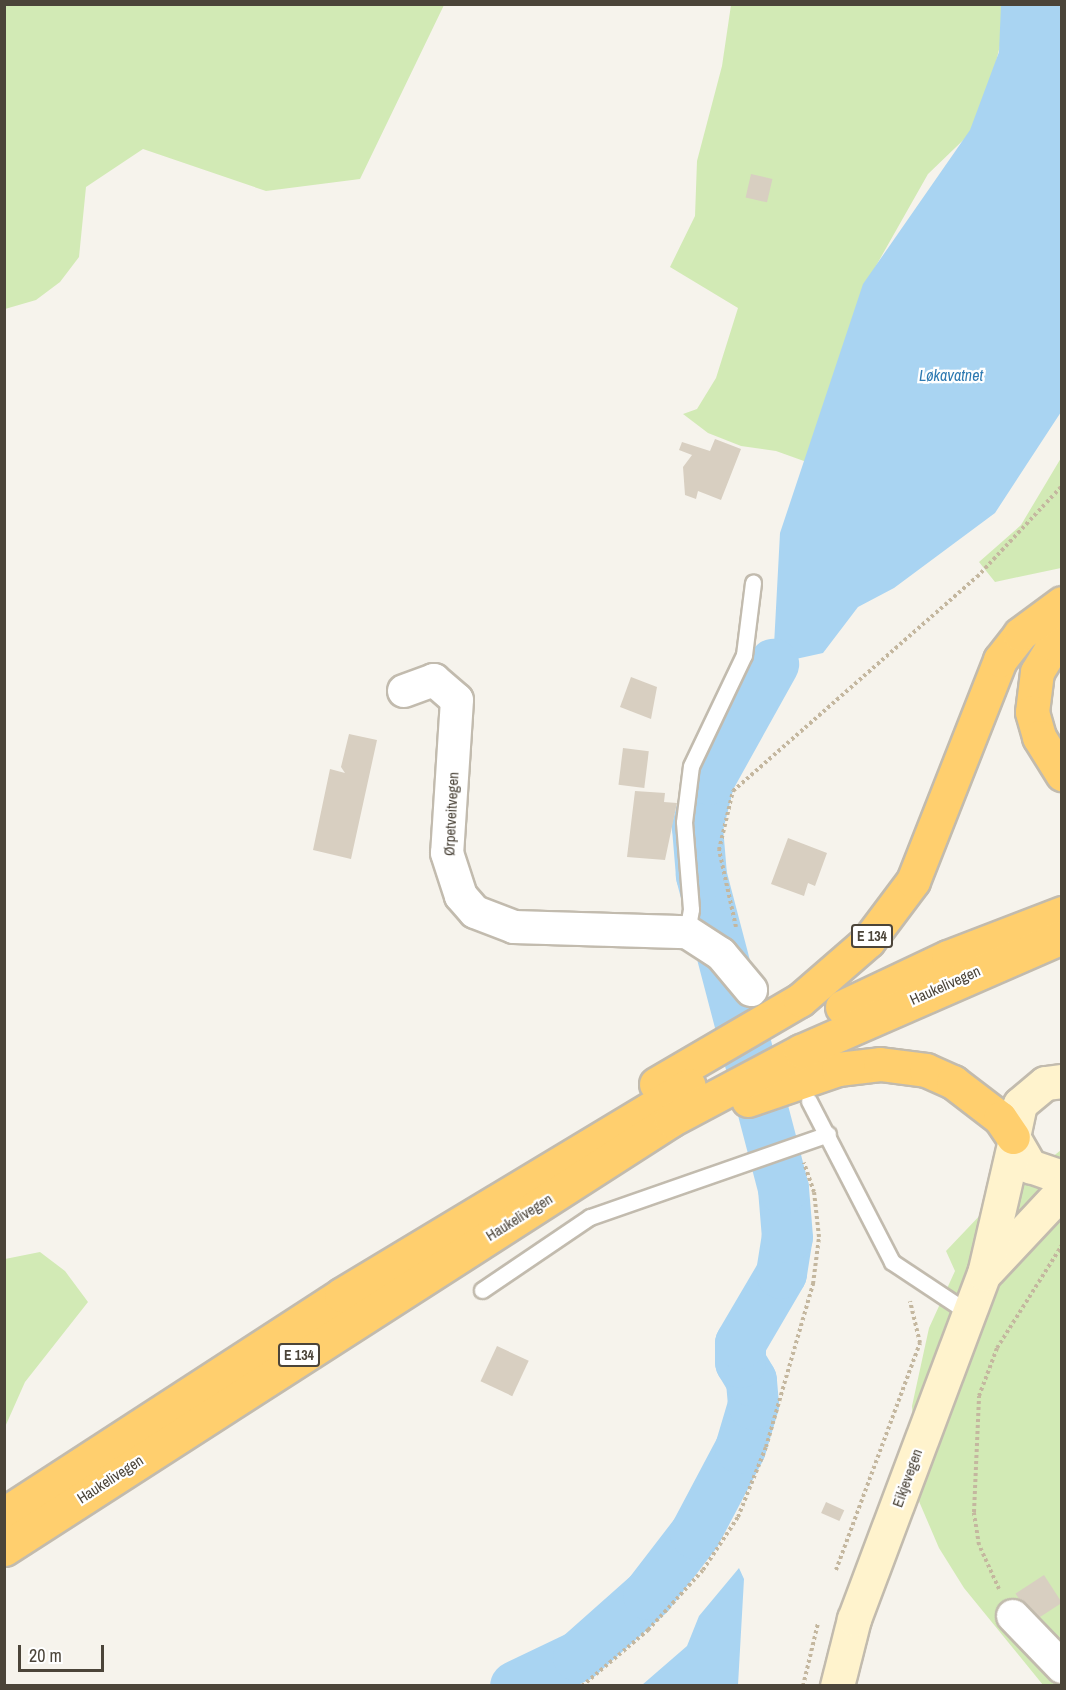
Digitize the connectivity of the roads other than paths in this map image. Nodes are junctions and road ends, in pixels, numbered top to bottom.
1 (753, 583) dead end
2 (1062, 603) edge
3 (1062, 631) edge
4 (404, 691) dead end
5 (1062, 774) edge
6 (1062, 913) edge
7 (687, 932) junction
8 (1062, 937) edge
9 (752, 990) dead end
10 (1062, 1081) edge
11 (809, 1101) dead end
12 (828, 1134) junction
13 (1014, 1141) junction
14 (555, 1163) junction
15 (599, 1167) junction
16 (1062, 1177) edge
17 (1062, 1191) edge
18 (984, 1274) junction
19 (482, 1290) dead end
20 (969, 1312) junction
21 (4, 1514) edge
22 (4, 1550) edge
23 (1012, 1616) road end
24 (1062, 1667) edge
25 (837, 1686) edge

1 - 7 lane
2 - 14 highway, E 134
3 - 5 highway
4 - 7 street, Ørpetveitvegen
6 - 14 highway, Haukelivegen / E 134
7 - 9 street
8 - 15 highway, Haukelivegen / E 134
10 - 13 street, Eikjevegen
11 - 12 lane
12 - 19 lane
12 - 20 lane
13 - 15 highway, E 134
13 - 16 street
13 - 18 street, Eikjevegen
14 - 21 highway, Haukelivegen / E 134
15 - 22 highway, Haukelivegen / E 134
17 - 18 street, Eikjevegen
18 - 20 street, Eikjevegen
20 - 25 street, Eikjevegen
23 - 24 street

